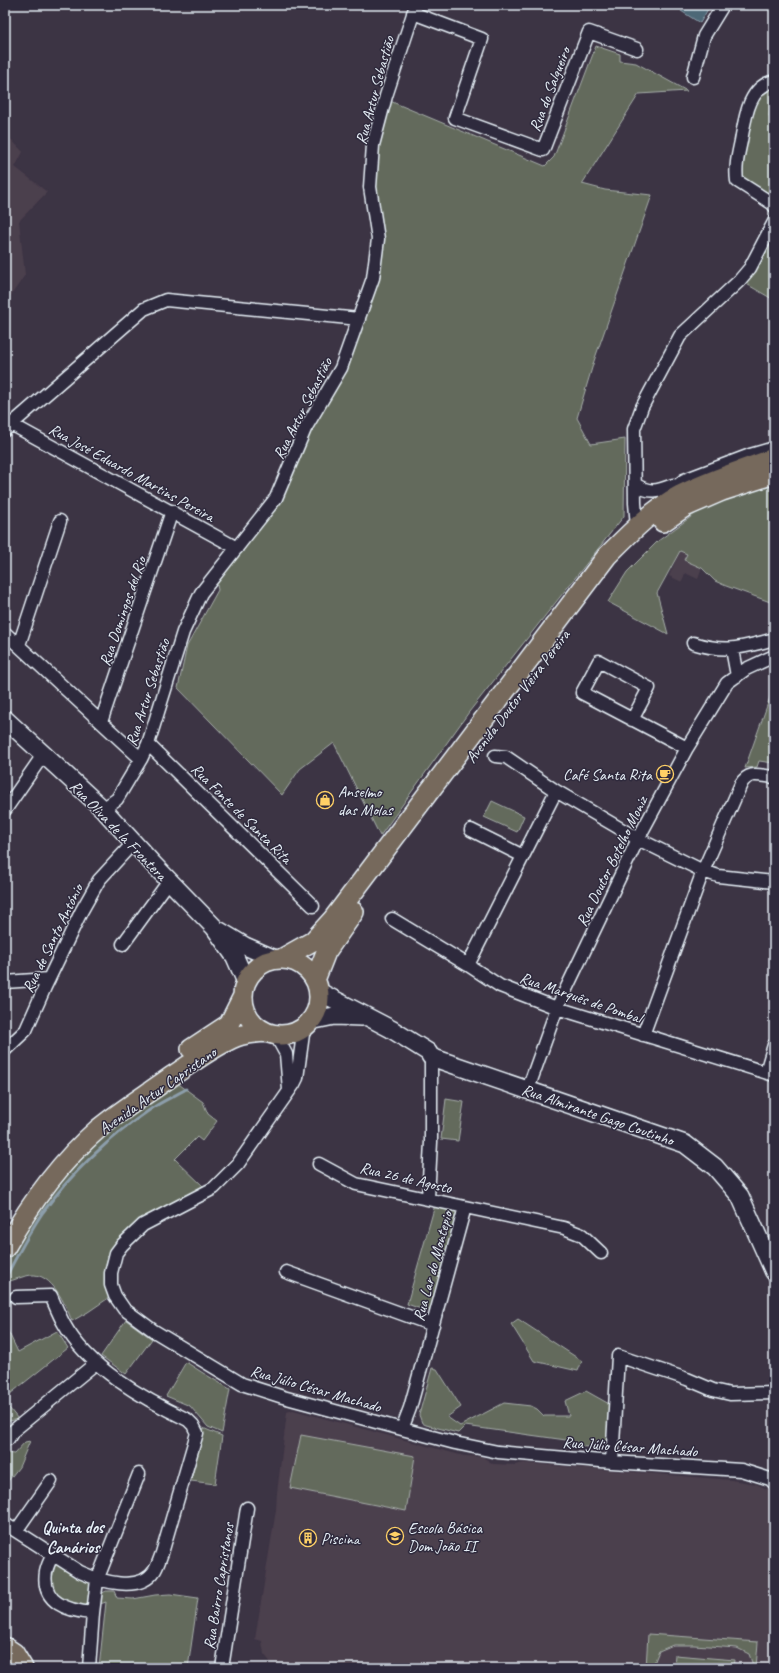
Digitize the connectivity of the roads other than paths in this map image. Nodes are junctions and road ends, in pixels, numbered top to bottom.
1 (723, 5) edge
2 (414, 9) edge
3 (637, 49) dead end
4 (693, 77) dead end
5 (774, 82) edge
6 (774, 206) edge
7 (774, 222) edge
8 (359, 319) junction
9 (8, 427) edge
10 (774, 448) edge
11 (774, 458) edge
12 (774, 474) edge
13 (684, 480) junction
14 (634, 484) junction
15 (172, 511) junction
16 (60, 521) dead end
17 (637, 526) junction
18 (237, 548) junction
19 (5, 633) edge
20 (774, 641) edge
21 (693, 643) dead end
22 (19, 645) junction
23 (732, 649) junction
24 (774, 656) edge
25 (737, 676) junction
26 (5, 718) edge
27 (632, 720) junction
28 (101, 722) junction
29 (148, 744) junction
30 (687, 748) junction
31 (43, 755) junction
32 (494, 756) dead end
33 (141, 759) junction
34 (774, 777) edge
35 (556, 791) junction
36 (103, 809) junction
37 (5, 810) edge
38 (471, 830) dead end
39 (638, 839) junction
40 (134, 842) junction
41 (523, 856) junction
42 (703, 871) junction
43 (169, 881) junction
44 (774, 882) edge
45 (313, 906) dead end
46 (392, 919) dead end
47 (214, 927) junction
48 (123, 944) dead end
49 (278, 959) junction
50 (468, 965) junction
51 (49, 979) junction
52 (5, 982) edge
53 (317, 986) junction
54 (245, 989) junction
55 (557, 1008) junction
56 (368, 1017) junction
57 (307, 1024) junction
58 (271, 1033) junction
59 (643, 1035) junction
60 (774, 1045) edge
61 (5, 1050) edge
62 (431, 1057) junction
63 (770, 1074) edge
64 (528, 1089) junction
65 (289, 1090) junction
66 (319, 1164) dead end
67 (428, 1198) junction
68 (465, 1206) junction
69 (5, 1227) edge
70 (5, 1248) edge
71 (601, 1253) dead end
72 (286, 1272) dead end
73 (774, 1272) edge
74 (16, 1297) dead end
75 (433, 1325) junction
76 (96, 1363) junction
77 (774, 1393) edge
78 (402, 1430) junction
79 (8, 1439) dead end
80 (612, 1462) junction
81 (139, 1474) dead end
82 (52, 1481) dead end
83 (773, 1481) edge
84 (246, 1508) dead end
85 (8, 1527) edge
86 (53, 1555) junction
87 (97, 1580) junction
88 (92, 1613) junction
89 (5, 1646) edge
90 (24, 1667) edge
91 (88, 1667) edge
92 (222, 1668) edge

1 - 4 street
2 - 3 street, Rua do Salgueiro
2 - 8 street, Rua Artur Sebastião
5 - 6 street
7 - 14 street
8 - 9 street
8 - 18 street, Rua Artur Sebastião
9 - 15 street, Rua José Eduardo Martins Pereira
10 - 13 street, Avenida Doutor Vieira Pereira
11 - 17 main road, Avenida Doutor Vieira Pereira
12 - 53 main road, Avenida Doutor Vieira Pereira
13 - 14 street
13 - 17 street, Avenida Doutor Vieira Pereira
14 - 17 street
15 - 18 street, Rua José Eduardo Martins Pereira
15 - 28 street, Rua Domingos del Rio
16 - 22 street
17 - 49 main road, Avenida Doutor Vieira Pereira
18 - 29 street, Rua Artur Sebastião
19 - 22 street
20 - 23 street
21 - 23 street
22 - 28 street
23 - 25 street
24 - 25 street, Rua Doutor Botelho Moniz
25 - 30 street, Rua Doutor Botelho Moniz
26 - 31 street, Rua Oliva de la Frontera
27 - 27 street
27 - 30 street
28 - 33 street
29 - 33 street, Rua Artur Sebastião
29 - 45 street, Rua Fonte de Santa Rita
30 - 39 street, Rua Doutor Botelho Moniz
31 - 36 street, Rua Oliva de la Frontera
31 - 37 street
32 - 35 street
33 - 36 street, Rua Artur Sebastião
34 - 42 street
35 - 39 street
35 - 41 street
36 - 40 street, Rua Oliva de la Frontera
38 - 41 street
39 - 42 street
39 - 55 street, Rua Doutor Botelho Moniz
40 - 43 street, Rua Oliva de la Frontera
40 - 51 street, Rua de Santo António
41 - 50 street
42 - 44 street
42 - 59 street
43 - 47 street, Rua Oliva de la Frontera
43 - 48 street
46 - 50 street, Rua Marquês de Pombal
47 - 49 street, Rua Oliva de la Frontera
47 - 54 street, Rua Oliva de la Frontera
49 - 53 main road
49 - 54 main road
50 - 55 street, Rua Marquês de Pombal
51 - 52 street
51 - 61 street, Rua de Santo António
53 - 56 street, Rua Almirante Gago Coutinho
53 - 57 main road
54 - 58 main road
54 - 69 main road, Avenida Artur Capristano
55 - 59 street, Rua Marquês de Pombal
55 - 64 street, Rua Doutor Botelho Moniz
56 - 57 street, Rua Almirante Gago Coutinho
56 - 62 street, Rua Almirante Gago Coutinho
57 - 58 main road
57 - 65 street, Rua Júlio César Machado
58 - 65 street
58 - 70 main road, Avenida Artur Capristano
59 - 63 street, Rua Marquês de Pombal
60 - 63 street
62 - 64 street, Rua Almirante Gago Coutinho
62 - 67 street
64 - 73 street, Rua Almirante Gago Coutinho
65 - 78 street, Rua Júlio César Machado
66 - 67 street, Rua 26 de Agosto
67 - 68 street, Rua 26 de Agosto
68 - 71 street, Rua Lar do Montepio
68 - 75 street, Rua Lar do Montepio
72 - 75 street
74 - 76 street
75 - 78 street, Rua Lar do Montepio
76 - 79 street
76 - 87 street
77 - 80 street
78 - 80 street, Rua Júlio César Machado
80 - 83 street, Rua Júlio César Machado
81 - 87 street
82 - 85 street
84 - 92 street, Rua Bairro Capristanos
85 - 86 street
86 - 87 street
86 - 88 street
87 - 88 street
88 - 91 street
89 - 90 main road

